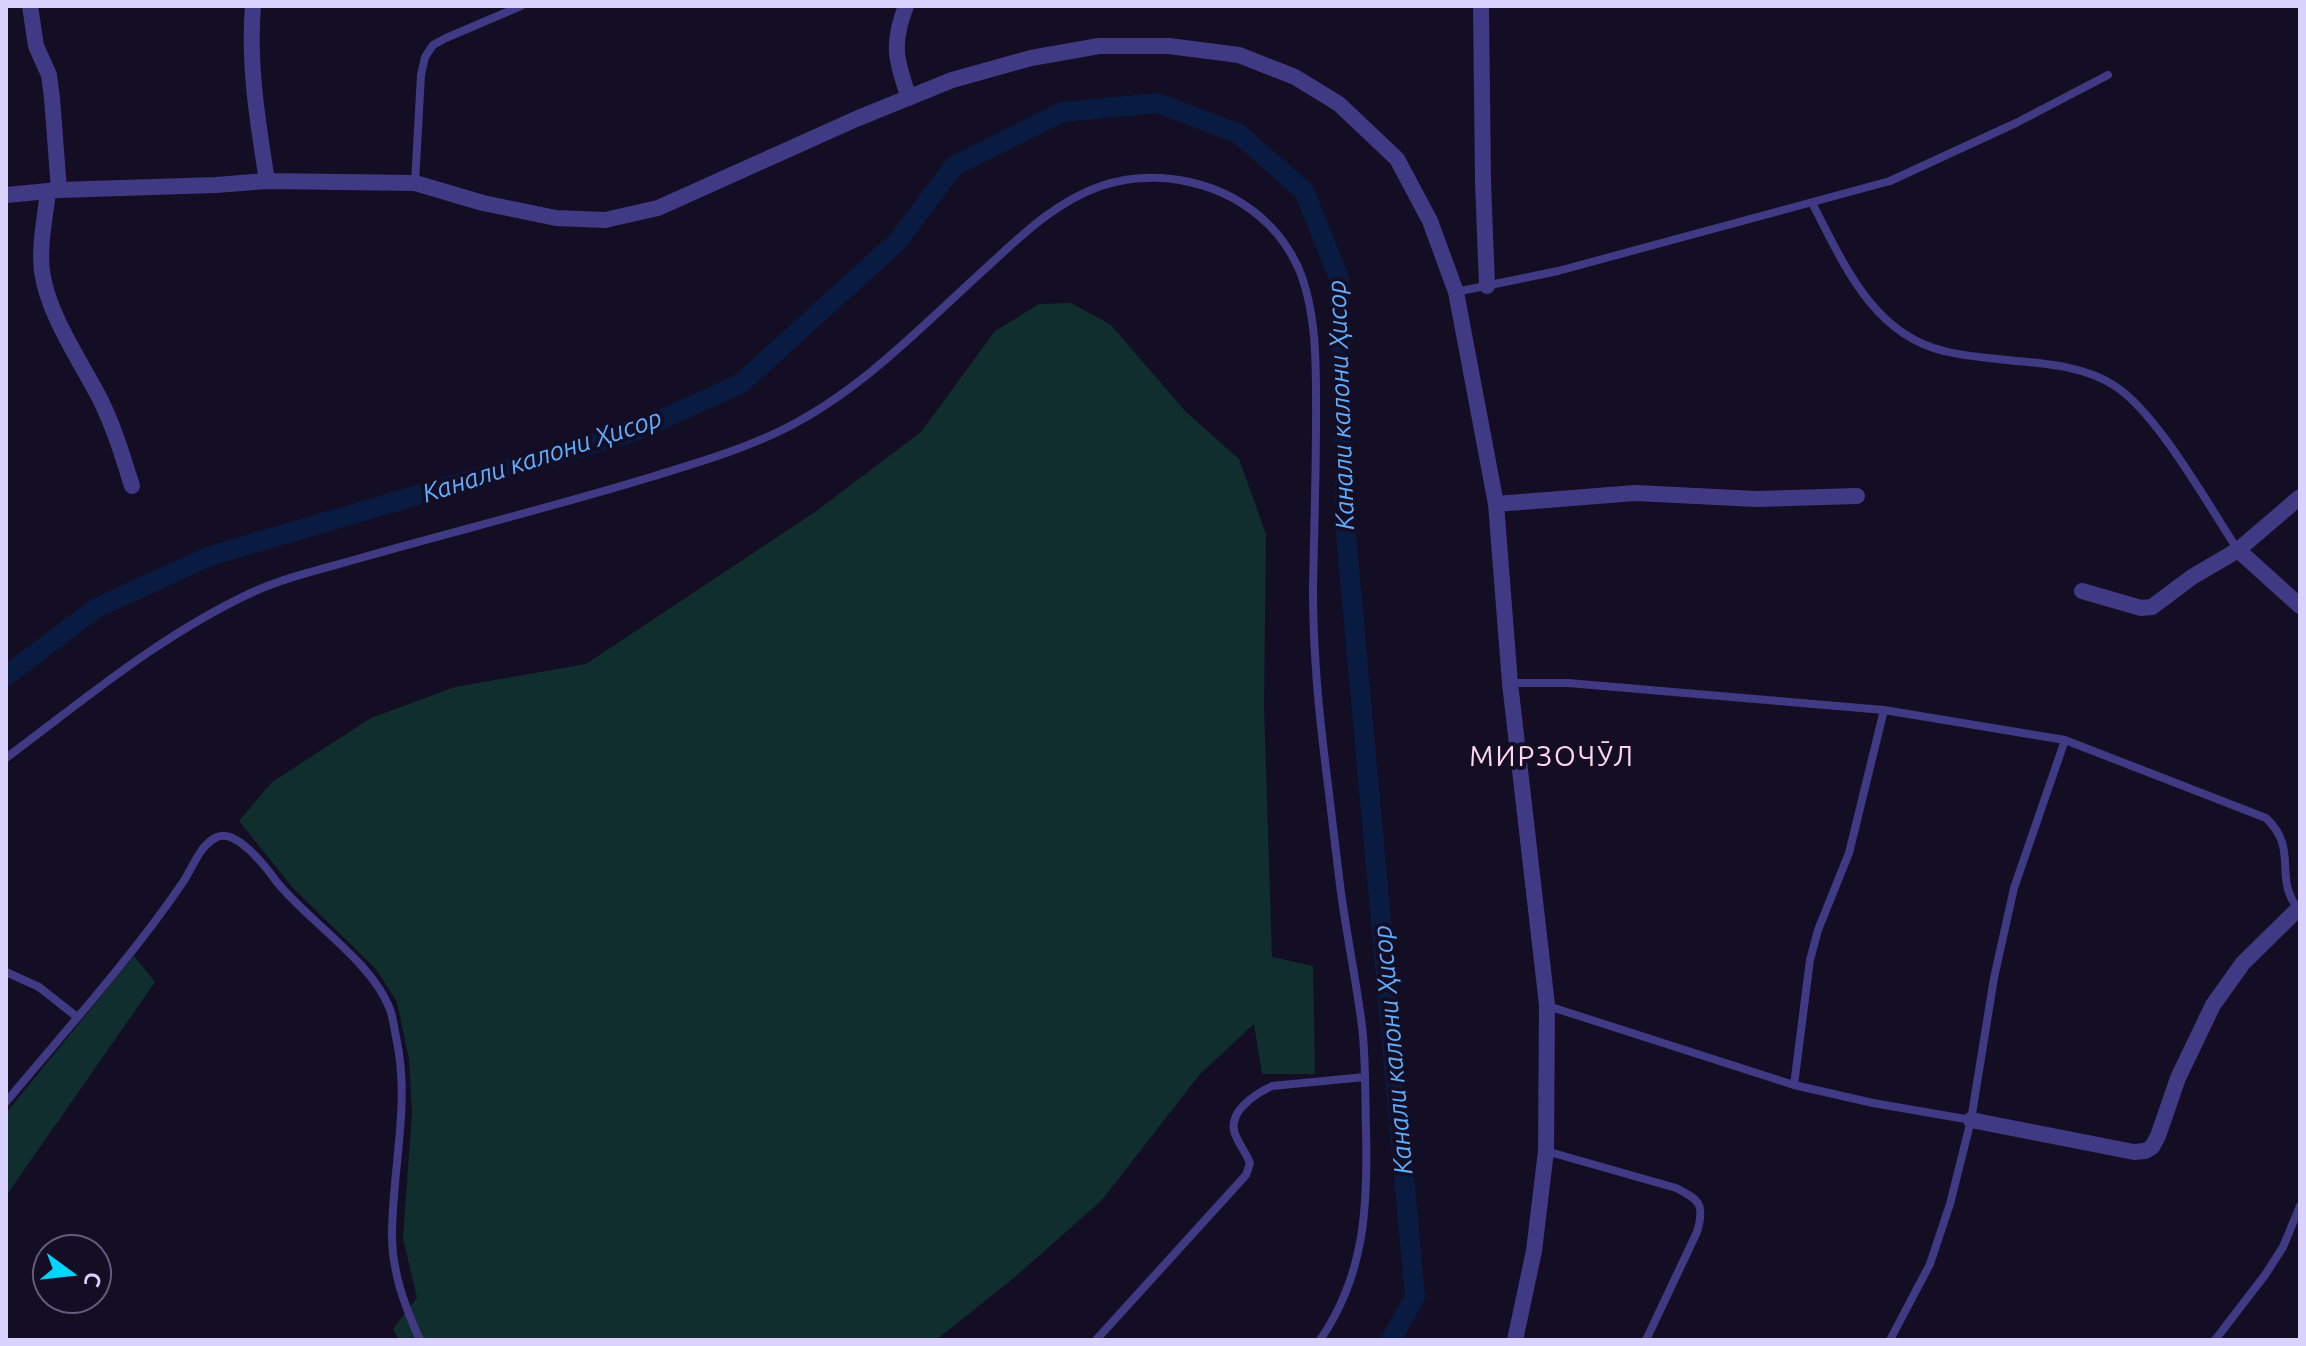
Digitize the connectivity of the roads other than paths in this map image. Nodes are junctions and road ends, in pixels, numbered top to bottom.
1 (30, 6) edge
2 (253, 6) edge
3 (521, 6) edge
4 (906, 6) edge
5 (1481, 6) edge
6 (2108, 75) dead end
7 (909, 98) junction
8 (267, 181) junction
9 (415, 183) junction
10 (54, 191) junction
11 (6, 195) edge
12 (1812, 203) junction
13 (1487, 286) junction
14 (1456, 292) junction
15 (132, 486) dead end
16 (1857, 496) dead end
17 (2300, 497) edge
18 (1496, 504) junction
19 (2238, 550) junction
20 (2082, 591) dead end
21 (2300, 606) edge
22 (1510, 683) junction
23 (1884, 710) junction
24 (2065, 740) junction
25 (6, 758) edge
26 (2299, 910) edge
27 (6, 972) edge
28 (1547, 1005) junction
29 (77, 1017) junction
30 (1365, 1077) junction
31 (1794, 1085) junction
32 (6, 1102) edge
33 (1971, 1120) junction
34 (1546, 1151) junction
35 (2300, 1206) edge
36 (420, 1340) edge
37 (1096, 1340) edge
38 (1320, 1340) edge
39 (1515, 1340) edge
40 (1646, 1340) edge
41 (1890, 1340) edge
42 (2215, 1340) edge

1 - 10 street
2 - 8 street
3 - 9 lane
4 - 7 street
5 - 13 street
6 - 12 lane
7 - 9 street
7 - 14 street
8 - 9 street
8 - 10 street
10 - 11 street
10 - 15 street
12 - 13 lane
12 - 19 lane
13 - 14 lane
14 - 18 street
16 - 18 street
17 - 19 street
18 - 22 street
19 - 20 street
19 - 21 street
22 - 23 lane
22 - 28 street
23 - 24 lane
23 - 31 lane
24 - 26 lane
24 - 33 lane
25 - 30 lane
26 - 33 street
27 - 29 lane
28 - 31 lane
28 - 34 street
29 - 32 lane
29 - 36 lane
30 - 37 lane
30 - 38 lane
31 - 33 lane
33 - 41 lane
34 - 39 street
34 - 40 lane
35 - 42 lane

